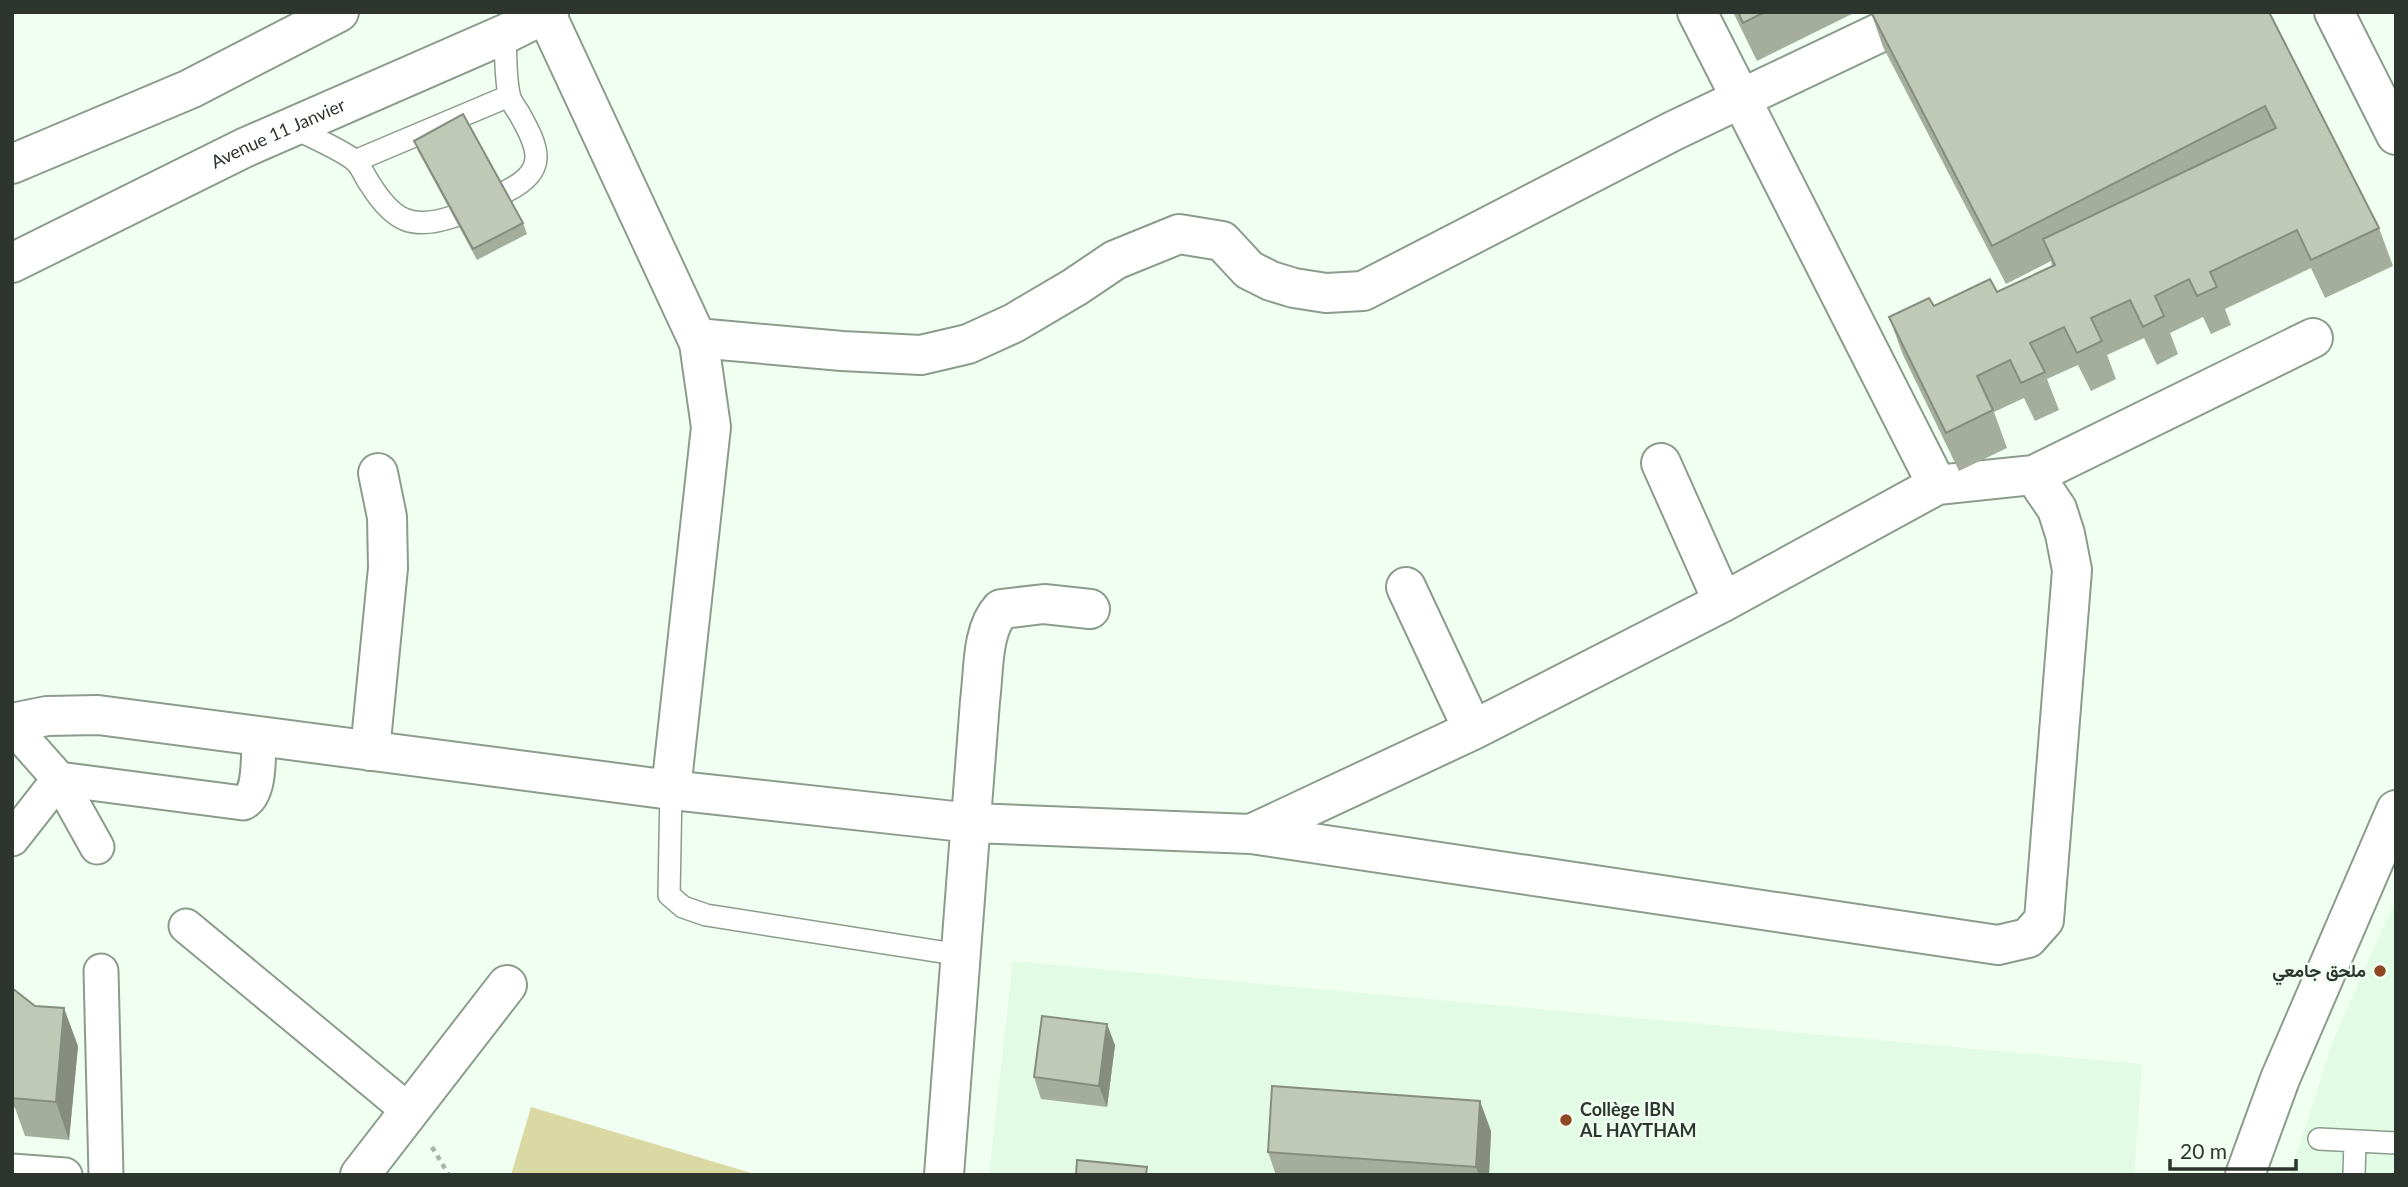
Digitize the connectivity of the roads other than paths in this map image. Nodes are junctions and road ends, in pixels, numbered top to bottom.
1 (339, 12) edge
2 (1697, 12) edge
3 (1923, 12) edge
4 (2334, 12) edge
5 (548, 13) edge
6 (505, 34) junction
7 (509, 96) junction
8 (1741, 99) junction
9 (292, 127) junction
10 (2395, 132) edge
11 (355, 161) junction
12 (12, 164) edge
13 (505, 192) edge
14 (455, 216) edge
15 (12, 263) edge
16 (697, 338) junction
17 (2313, 338) dead end
18 (1661, 463) dead end
19 (379, 472) dead end
20 (2034, 475) junction
21 (1937, 485) junction
22 (1406, 587) dead end
23 (1723, 602) junction
24 (1090, 609) dead end
25 (12, 724) edge
26 (1473, 730) junction
27 (259, 737) junction
28 (370, 751) junction
29 (59, 779) junction
30 (671, 790) junction
31 (2396, 810) edge
32 (972, 823) junction
33 (1251, 834) junction
34 (12, 839) edge
35 (97, 847) dead end
36 (186, 926) dead end
37 (961, 955) junction
38 (101, 971) dead end
39 (507, 985) dead end
40 (410, 1111) junction
41 (2319, 1139) dead end
42 (2355, 1141) junction
43 (2396, 1143) edge
44 (12, 1171) edge
45 (65, 1175) edge
46 (107, 1175) edge
47 (360, 1175) edge
48 (944, 1175) edge
49 (2245, 1175) edge
50 (2354, 1175) edge

1 - 12 street
2 - 8 street
3 - 8 street
4 - 10 street
5 - 6 street, Avenue 11 Janvier
5 - 16 street
6 - 7 lane
6 - 9 street, Avenue 11 Janvier
7 - 11 lane
7 - 13 lane
8 - 16 street
8 - 21 street
9 - 11 lane
9 - 15 street, Avenue 11 Janvier
11 - 14 lane
16 - 30 street
17 - 20 street
18 - 23 street
19 - 28 street
20 - 21 street
20 - 33 street
21 - 23 street
22 - 26 street
23 - 26 street
24 - 32 street
25 - 27 street
25 - 29 street
26 - 33 street
27 - 28 street
27 - 29 street
28 - 30 street
29 - 34 street
29 - 35 street
30 - 32 street
30 - 37 lane
31 - 49 street
32 - 33 street
32 - 37 street
36 - 40 street
37 - 48 street
38 - 46 street
39 - 40 street
40 - 47 street
41 - 42 lane
42 - 43 lane
42 - 50 lane
44 - 45 street

